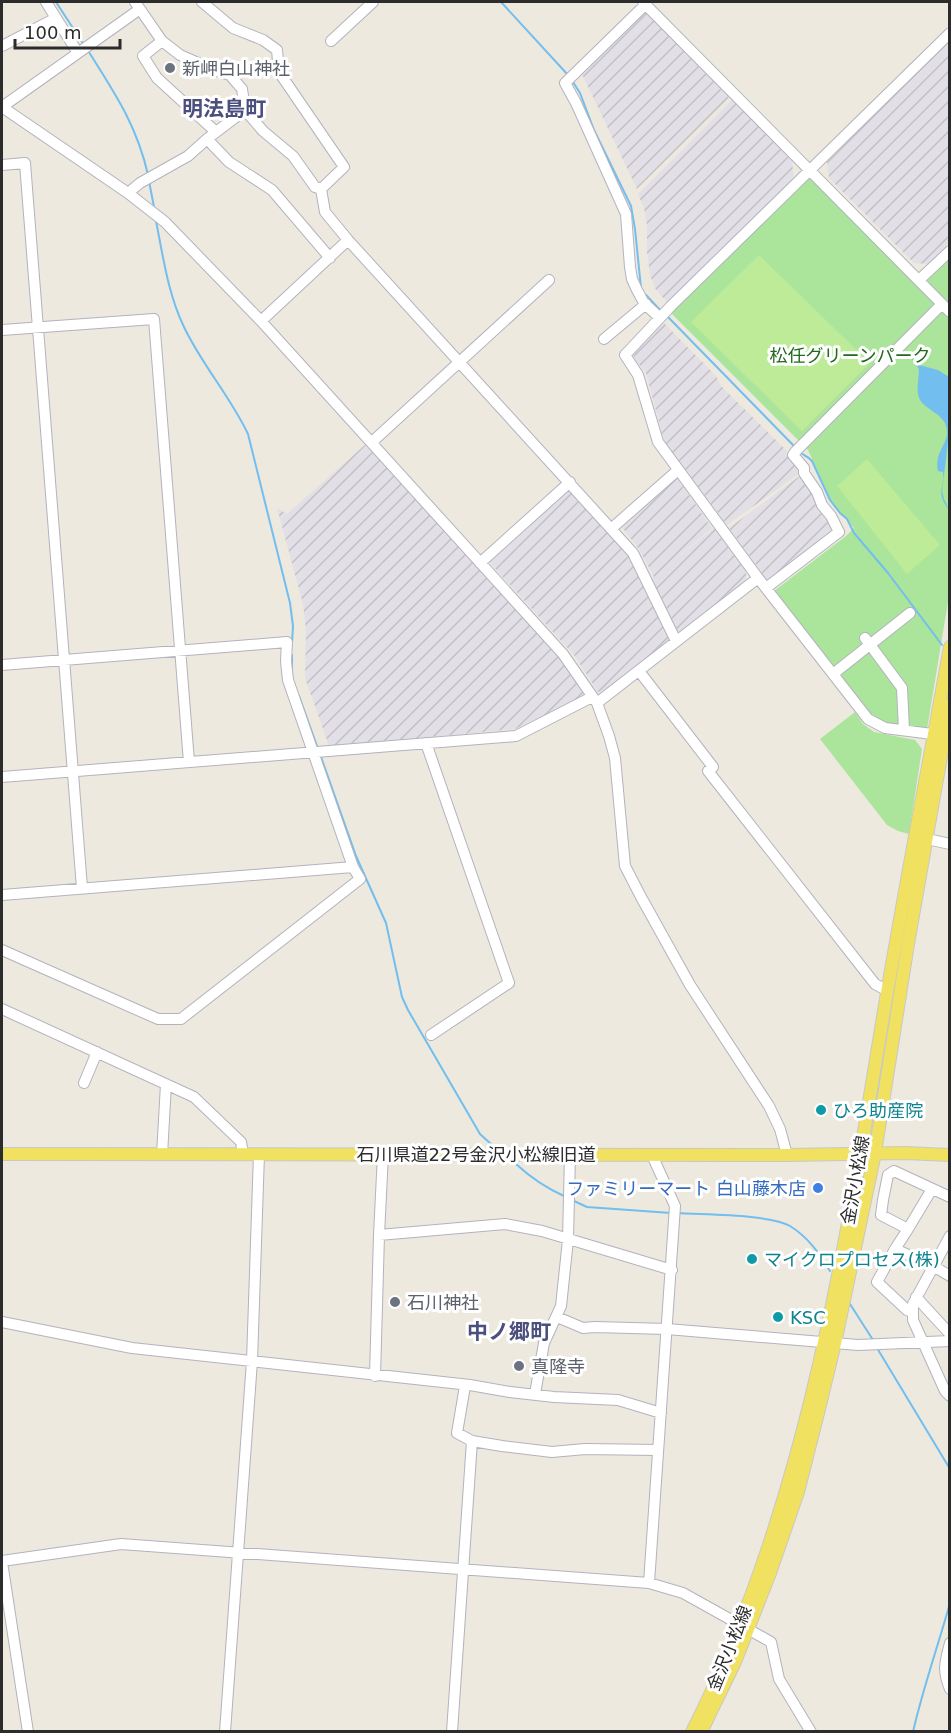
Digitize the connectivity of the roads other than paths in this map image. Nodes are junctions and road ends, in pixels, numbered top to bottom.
1 (46, 2) edge
2 (202, 2) edge
3 (373, 2) edge
4 (644, 3) edge
5 (138, 5) edge
6 (56, 18) junction
7 (950, 33) edge
8 (162, 41) junction
9 (331, 41) dead end
10 (2, 46) edge
11 (84, 49) junction
12 (2, 107) edge
13 (245, 110) junction
14 (212, 136) junction
15 (2, 165) edge
16 (809, 170) junction
17 (321, 189) junction
18 (128, 193) junction
19 (348, 240) junction
20 (950, 251) edge
21 (330, 258) junction
22 (549, 280) dead end
23 (919, 280) junction
24 (646, 304) junction
25 (946, 308) edge
26 (663, 314) junction
27 (261, 321) junction
28 (37, 327) junction
29 (2, 330) edge
30 (604, 339) dead end
31 (460, 361) junction
32 (372, 442) junction
33 (678, 470) junction
34 (570, 482) junction
35 (612, 528) junction
36 (480, 563) junction
37 (758, 578) junction
38 (766, 588) junction
39 (910, 613) dead end
40 (676, 640) junction
41 (867, 642) junction
42 (950, 647) edge
43 (181, 650) junction
44 (64, 660) junction
45 (2, 665) edge
46 (639, 671) junction
47 (833, 674) junction
48 (595, 700) junction
49 (950, 705) edge
50 (904, 730) junction
51 (942, 735) edge
52 (426, 743) junction
53 (312, 751) junction
54 (189, 762) junction
55 (72, 772) junction
56 (2, 777) edge
57 (927, 839) junction
58 (950, 844) edge
59 (353, 867) junction
60 (82, 888) junction
61 (2, 895) edge
62 (2, 950) edge
63 (888, 991) junction
64 (2, 1009) edge
65 (431, 1035) dead end
66 (97, 1052) junction
67 (84, 1083) dead end
68 (166, 1084) junction
69 (875, 1153) junction
70 (2, 1154) edge
71 (243, 1154) junction
72 (259, 1154) junction
73 (383, 1154) junction
74 (570, 1154) junction
75 (861, 1154) junction
76 (162, 1155) junction
77 (652, 1155) junction
78 (787, 1155) junction
79 (950, 1155) edge
80 (932, 1189) junction
81 (950, 1197) edge
82 (908, 1229) junction
83 (380, 1235) junction
84 (950, 1236) edge
85 (568, 1240) junction
86 (895, 1249) junction
87 (933, 1266) junction
88 (672, 1270) junction
89 (950, 1276) edge
90 (916, 1297) junction
91 (912, 1312) junction
92 (557, 1317) junction
93 (2, 1322) edge
94 (667, 1329) junction
95 (950, 1334) edge
96 (950, 1341) edge
97 (830, 1342) junction
98 (924, 1343) junction
99 (252, 1361) junction
100 (375, 1376) junction
101 (465, 1386) junction
102 (535, 1394) junction
103 (950, 1396) edge
104 (661, 1413) junction
105 (472, 1441) junction
106 (658, 1449) junction
107 (238, 1552) junction
108 (2, 1561) edge
109 (463, 1568) junction
110 (649, 1582) junction
111 (744, 1627) junction
112 (950, 1642) edge
113 (950, 1689) edge
114 (28, 1731) edge
115 (225, 1731) edge
116 (452, 1731) edge
117 (692, 1731) edge
118 (701, 1731) edge
119 (811, 1731) edge

1 - 6 street
2 - 17 street
3 - 9 street
4 - 16 street
4 - 24 street
5 - 8 street
5 - 11 street
6 - 10 street
6 - 11 street
7 - 16 street
8 - 13 street
8 - 14 street
11 - 12 street
12 - 18 street
13 - 14 street
13 - 17 street
14 - 18 street
14 - 21 street
15 - 28 street
16 - 23 street
16 - 26 street
17 - 19 street
18 - 27 street
19 - 21 street
19 - 31 street
20 - 23 street
21 - 27 street
22 - 31 street
23 - 25 street
24 - 26 street
24 - 30 street
25 - 38 street
26 - 33 street
27 - 32 street
28 - 29 street
28 - 43 street
28 - 44 street
31 - 32 street
31 - 34 street
32 - 36 street
33 - 35 street
33 - 37 street
34 - 35 street
34 - 36 street
35 - 40 street
36 - 48 street
37 - 38 street
37 - 40 street
38 - 47 street
39 - 41 street
40 - 46 street
41 - 47 street
41 - 50 street
42 - 51 main road, 金沢小松線
43 - 44 street
43 - 53 street
43 - 54 street
44 - 45 street
44 - 55 street
46 - 48 street
46 - 63 street
47 - 50 street
48 - 52 street
48 - 78 street
49 - 51 main road, 金沢小松線
50 - 51 street
51 - 57 main road, 金沢小松線
51 - 63 main road, 金沢小松線
52 - 53 street
52 - 65 street
53 - 54 street
53 - 59 street
54 - 55 street
55 - 56 street
55 - 60 street
57 - 58 street
57 - 69 main road, 金沢小松線
59 - 60 street
59 - 62 street
60 - 61 street
63 - 75 main road, 金沢小松線
64 - 66 street
66 - 67 street
66 - 68 street
68 - 71 street
68 - 76 street
69 - 75 main road, 石川県道22号金沢小松線旧道
69 - 79 main road, 石川県道22号金沢小松線旧道
69 - 97 main road, 金沢小松線
70 - 76 main road, 石川県道22号金沢小松線旧道
71 - 72 main road, 石川県道22号金沢小松線旧道
71 - 76 main road, 石川県道22号金沢小松線旧道
72 - 73 main road, 石川県道22号金沢小松線旧道
72 - 99 street
73 - 74 main road, 石川県道22号金沢小松線旧道
73 - 83 street
74 - 77 main road, 石川県道22号金沢小松線旧道
74 - 85 street
75 - 78 main road, 石川県道22号金沢小松線旧道
75 - 97 main road, 金沢小松線
77 - 78 main road, 石川県道22号金沢小松線旧道
77 - 88 street
80 - 81 street
80 - 82 street
80 - 82 street
82 - 86 street
83 - 85 street
83 - 100 street
84 - 87 street
85 - 88 street
85 - 92 street
86 - 87 street
86 - 91 street
87 - 89 street
87 - 90 street
88 - 94 street
90 - 91 street
90 - 95 street
91 - 98 street
92 - 94 street
92 - 102 street
93 - 99 street
94 - 97 street
94 - 104 street
96 - 98 street
97 - 98 street
97 - 111 main road, 金沢小松線
98 - 103 street
99 - 100 street
99 - 107 street
100 - 101 street
101 - 102 street
101 - 105 street
102 - 104 street
104 - 106 street
105 - 106 street
105 - 109 street
106 - 110 street
107 - 108 street
107 - 109 street
107 - 115 street
108 - 114 street
109 - 110 street
109 - 116 street
110 - 111 street
111 - 117 main road, 金沢小松線
111 - 118 main road, 金沢小松線
111 - 119 street
112 - 113 street

